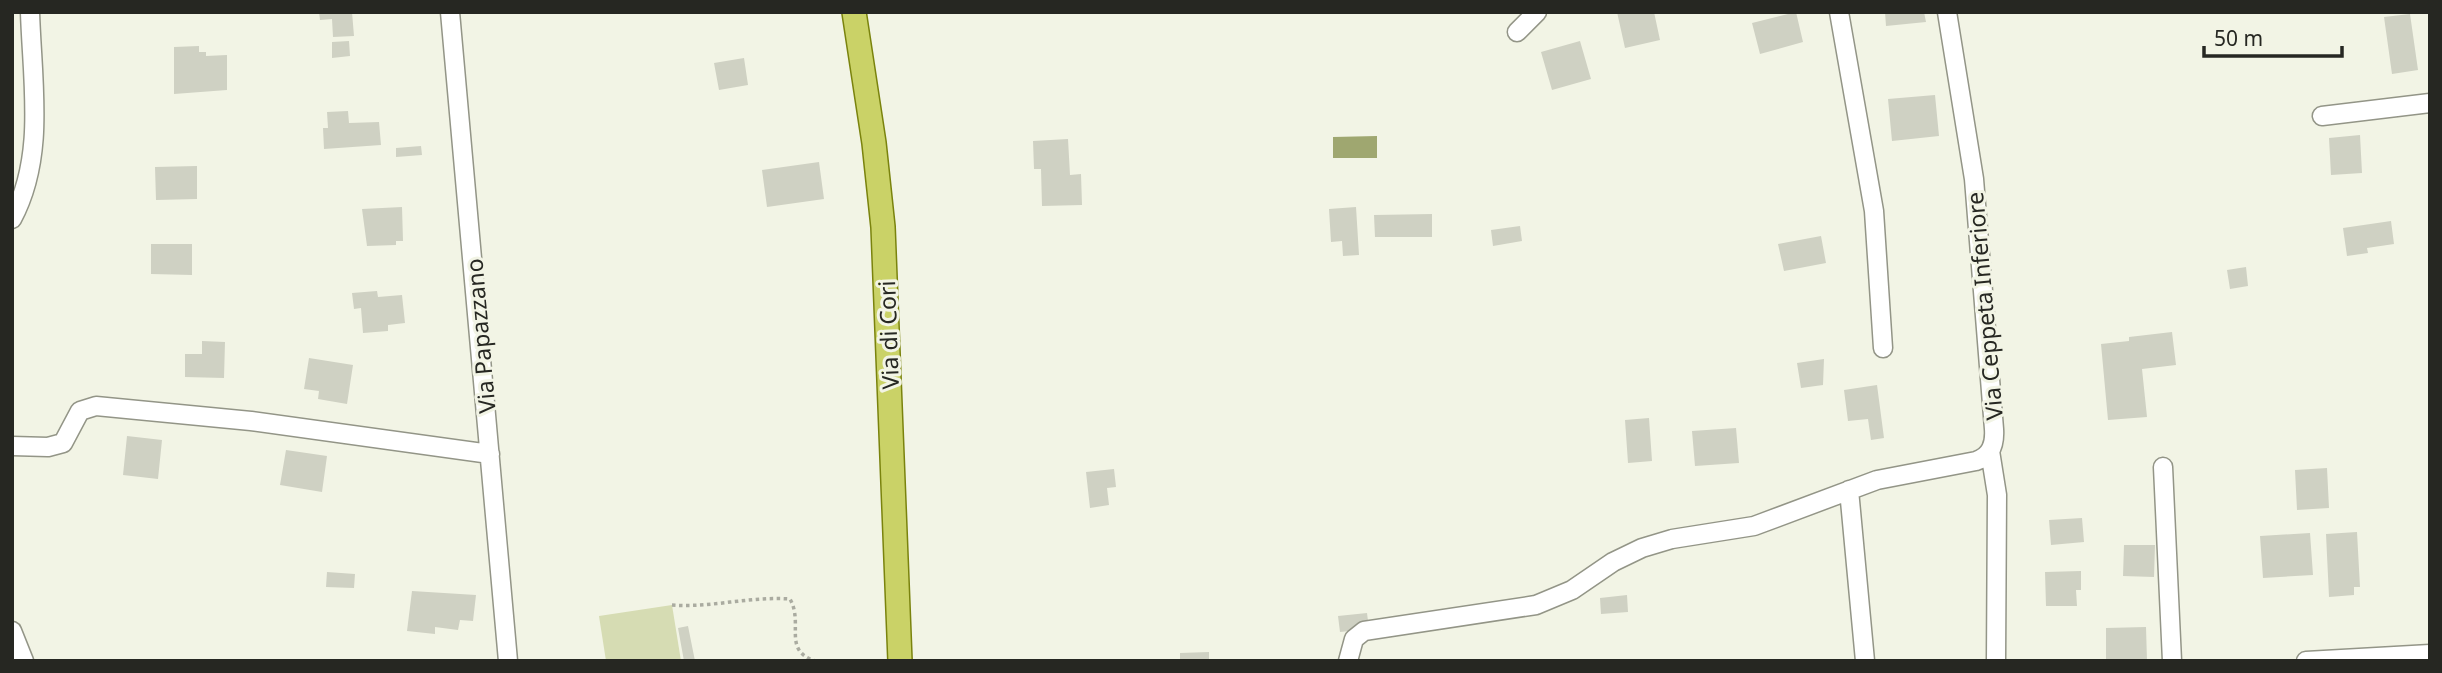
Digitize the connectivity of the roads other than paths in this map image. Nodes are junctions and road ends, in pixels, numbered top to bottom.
1 (30, 12) edge
2 (450, 12) edge
3 (854, 12) edge
4 (1537, 12) edge
5 (1839, 12) edge
6 (1947, 12) edge
7 (1517, 32) dead end
8 (2430, 103) edge
9 (2322, 116) dead end
10 (12, 219) edge
11 (1882, 348) dead end
12 (12, 446) edge
13 (1990, 451) junction
14 (490, 454) junction
15 (2163, 467) dead end
16 (1849, 491) junction
17 (12, 631) edge
18 (2430, 654) edge
19 (24, 661) edge
20 (508, 661) edge
21 (900, 661) edge
22 (1348, 661) edge
23 (1865, 661) edge
24 (1996, 661) edge
25 (2172, 661) edge
26 (2306, 661) edge

1 - 10 street
2 - 14 street, Via Papazzano
3 - 21 main road, Via di Cori
4 - 7 street
5 - 11 street
6 - 13 street, Via Ceppeta Inferiore
8 - 9 street
12 - 14 street
13 - 16 street, Via Ceppeta Inferiore
13 - 24 street
14 - 20 street, Via Papazzano
15 - 25 street
16 - 22 street, Via Ceppeta Inferiore
16 - 23 street
17 - 19 street
18 - 26 street

